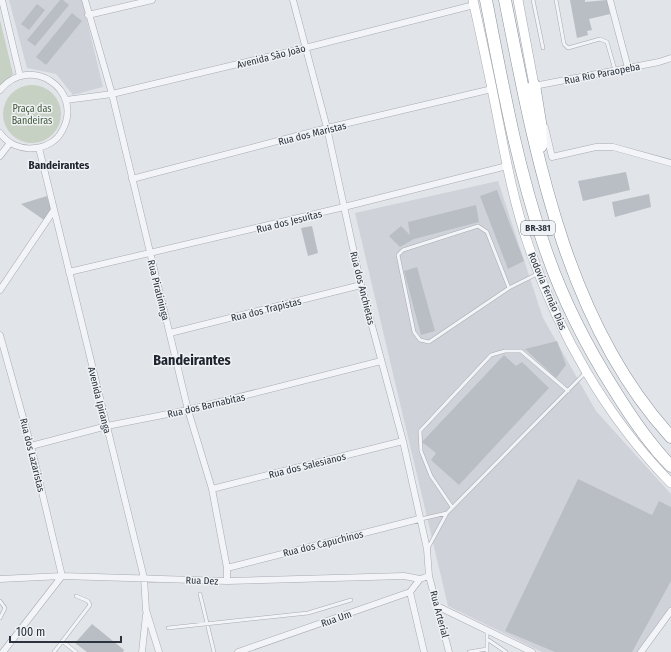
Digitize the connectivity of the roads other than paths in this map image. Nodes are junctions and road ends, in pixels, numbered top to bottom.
1 (2, 0) edge
2 (85, 0) edge
3 (152, 0) edge
4 (293, 0) edge
5 (504, 0) edge
6 (518, 0) edge
7 (533, 0) edge
8 (556, 0) edge
9 (610, 0) edge
10 (478, 2) edge
11 (88, 15) junction
12 (305, 48) junction
13 (543, 48) dead end
14 (671, 58) edge
15 (628, 68) junction
16 (615, 70) junction
17 (20, 76) junction
18 (534, 85) junction
19 (492, 88) junction
20 (0, 89) edge
21 (112, 94) junction
22 (66, 100) junction
23 (327, 128) junction
24 (0, 133) edge
25 (10, 143) junction
26 (39, 148) junction
27 (0, 156) edge
28 (671, 163) edge
29 (542, 165) junction
30 (507, 166) junction
31 (132, 179) junction
32 (344, 207) junction
33 (54, 210) junction
34 (150, 254) junction
35 (69, 272) junction
36 (538, 273) junction
37 (361, 285) junction
38 (509, 288) junction
39 (0, 290) edge
40 (170, 333) junction
41 (0, 335) edge
42 (381, 361) junction
43 (586, 372) junction
44 (568, 391) junction
45 (188, 410) junction
46 (658, 422) junction
47 (106, 426) junction
48 (671, 434) edge
49 (671, 437) edge
50 (403, 441) junction
51 (31, 446) junction
52 (671, 466) edge
53 (671, 483) edge
54 (212, 489) junction
55 (452, 507) junction
56 (446, 513) junction
57 (419, 519) junction
58 (427, 549) junction
59 (227, 568) junction
60 (62, 576) junction
61 (430, 576) junction
62 (0, 578) edge
63 (144, 578) junction
64 (420, 579) junction
65 (227, 582) junction
66 (410, 592) junction
67 (200, 594) dead end
68 (76, 596) dead end
69 (351, 600) dead end
70 (0, 601) edge
71 (437, 606) junction
72 (146, 610) junction
73 (671, 611) edge
74 (0, 618) edge
75 (207, 624) junction
76 (168, 628) dead end
77 (487, 630) junction
78 (487, 639) junction
79 (62, 640) junction
80 (487, 650) edge
81 (3, 652) edge
82 (54, 652) edge
83 (76, 652) edge
84 (142, 652) edge
85 (159, 652) edge
86 (214, 652) edge
87 (238, 652) edge
88 (424, 652) edge
89 (449, 652) edge
90 (468, 652) edge
91 (506, 652) edge
92 (532, 652) edge
93 (641, 652) edge

1 - 17 street
2 - 11 street, Rua Piratininga
3 - 11 street
4 - 12 street, Rua dos Anchietas
5 - 29 highway, BR-381
6 - 18 street, BR-381
7 - 13 lane
8 - 16 lane
9 - 15 street
10 - 12 street, Avenida São João
10 - 19 street, Rodovia Fernão Dias / BR-381
10 - 52 highway, Rodovia Fernão Dias / BR-381
11 - 21 street, Rua Piratininga
12 - 21 street, Avenida São João
12 - 23 street, Rua dos Anchietas
14 - 15 street, Rua Rio Paraopeba
15 - 16 street, Rua Rio Paraopeba
16 - 18 street, Rua Rio Paraopeba
17 - 20 street
17 - 22 street
18 - 28 street
18 - 29 highway, BR-381
19 - 23 street, Rua dos Maristas
19 - 30 street, Rodovia Fernão Dias / BR-381
21 - 22 street, Avenida São João
21 - 31 street, Rua Piratininga
22 - 26 street
23 - 31 street, Rua dos Maristas
23 - 32 street, Rua dos Anchietas
24 - 25 street
25 - 26 street
25 - 27 street
26 - 33 street, Avenida Ipiranga
29 - 46 highway, BR-381
30 - 32 street, Rua dos Jesuítas
30 - 36 street, Rodovia Fernão Dias / BR-381
31 - 34 street, Rua Piratininga
32 - 34 street, Rua dos Jesuítas
32 - 37 street, Rua dos Anchietas
33 - 35 street, Avenida Ipiranga
33 - 39 street
34 - 35 street, Rua dos Jesuítas
34 - 40 street, Rua Piratininga
35 - 47 street, Avenida Ipiranga
36 - 38 lane
36 - 43 street, Rodovia Fernão Dias / BR-381
37 - 40 street, Rua dos Trapistas
37 - 42 street, Rua dos Anchietas
38 - 38 lane
40 - 45 street, Rua Piratininga
41 - 51 street, Rua dos Lazaristas
42 - 45 street, Rua dos Barnabitas
42 - 50 street, Rua dos Anchietas
43 - 44 lane
43 - 53 street, Rodovia Fernão Dias / BR-381
44 - 55 lane
44 - 55 lane
45 - 47 street, Rua dos Barnabitas
45 - 54 street, Rua Piratininga
46 - 48 highway
46 - 49 highway, BR-381
47 - 51 street, Rua dos Barnabitas
47 - 63 street, Avenida Ipiranga
50 - 54 street, Rua dos Salesianos
50 - 57 street, Rua dos Anchietas
51 - 60 street, Rua dos Lazaristas
54 - 59 street, Rua Piratininga
55 - 56 lane
56 - 57 lane
56 - 58 lane
57 - 58 street, Rua dos Anchietas
57 - 59 street, Rua dos Capuchinos
58 - 61 street, Rua dos Anchietas
59 - 65 street, Rua Piratininga
60 - 62 street, Rua Dez
60 - 63 street, Rua Dez
60 - 81 street
61 - 64 street
61 - 71 street, Rua Arterial
63 - 65 street, Rua Dez
63 - 72 street, Avenida Ipiranga
64 - 65 street, Rua Dez
64 - 66 street
66 - 87 street, Rua Um
66 - 88 street
67 - 75 lane
68 - 79 lane
69 - 75 lane
70 - 74 lane
71 - 77 street
71 - 89 street, Rua Arterial
72 - 84 street
72 - 85 street, Avenida Ipiranga
73 - 93 street
75 - 76 lane
75 - 86 lane
77 - 78 lane
77 - 92 street
78 - 80 lane
78 - 91 lane
79 - 82 lane
79 - 83 lane
80 - 90 lane

